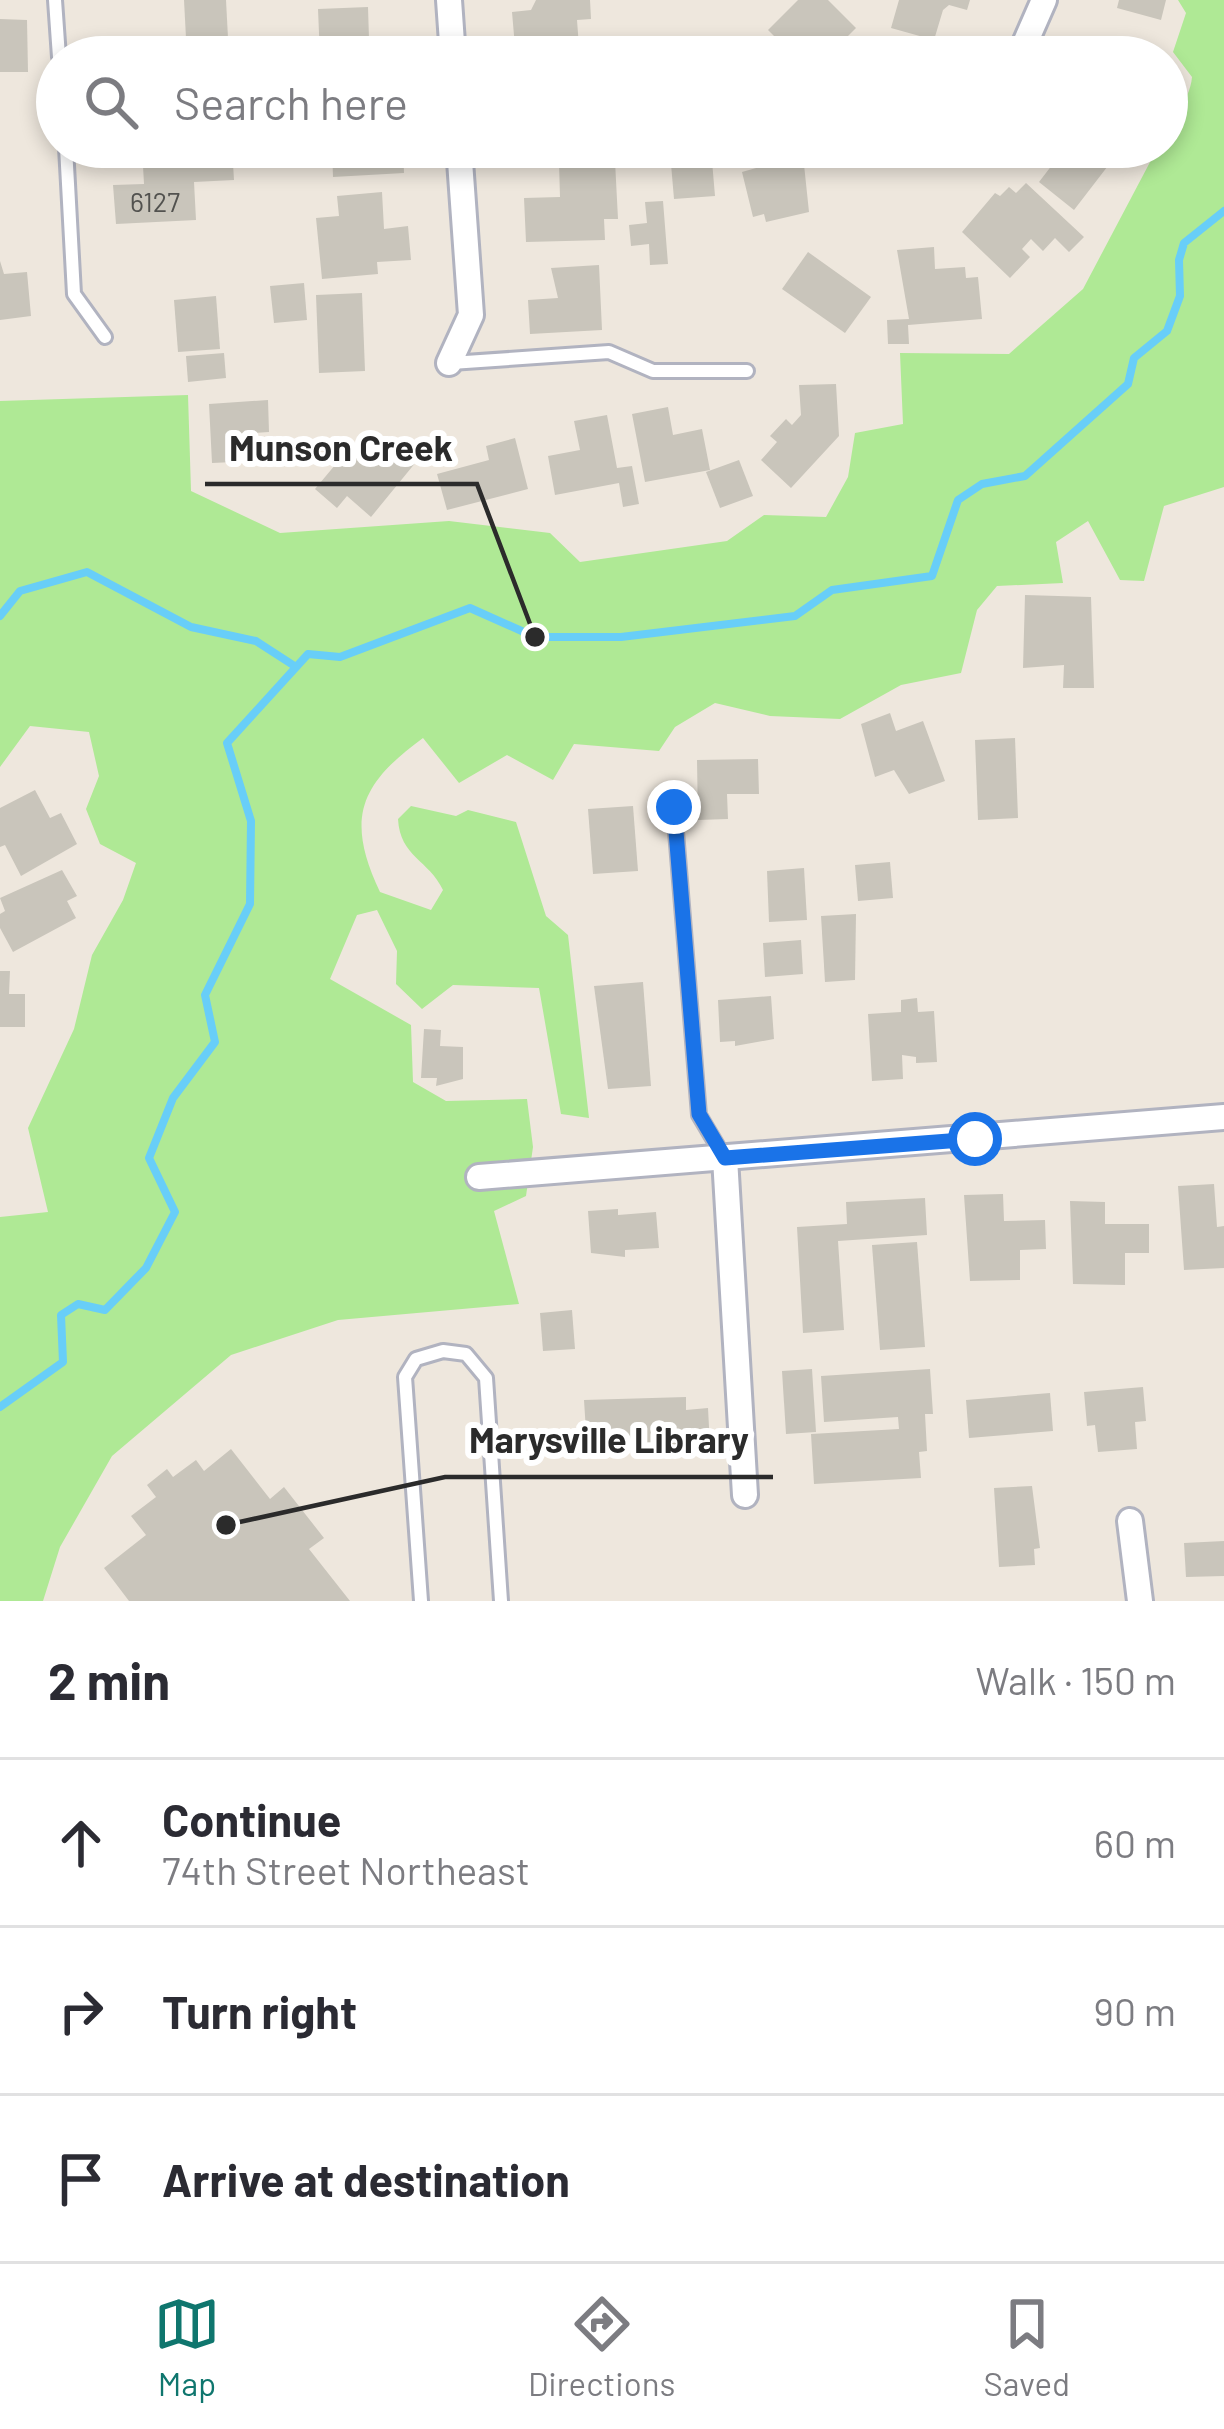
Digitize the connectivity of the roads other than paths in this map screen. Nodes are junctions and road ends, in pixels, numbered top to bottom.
1 (55, 0) edge
2 (448, 0) edge
3 (1044, 0) edge
4 (58, 36) edge
5 (451, 36) edge
6 (1028, 36) edge
7 (67, 168) edge
8 (460, 168) edge
9 (105, 337) dead end
10 (449, 363) joint
11 (747, 371) dead end
12 (674, 807) dead end
13 (1224, 1117) edge
14 (725, 1158) junction
15 (479, 1177) dead end
16 (745, 1495) dead end
17 (1130, 1521) dead end
18 (421, 1601) edge
19 (501, 1601) edge
20 (1140, 1601) edge

1 - 4 lane
2 - 5 street
3 - 6 street
7 - 9 lane
8 - 10 street
10 - 11 lane
12 - 14 lane
13 - 14 street
14 - 15 street
14 - 16 street
17 - 20 street
18 - 19 lane

